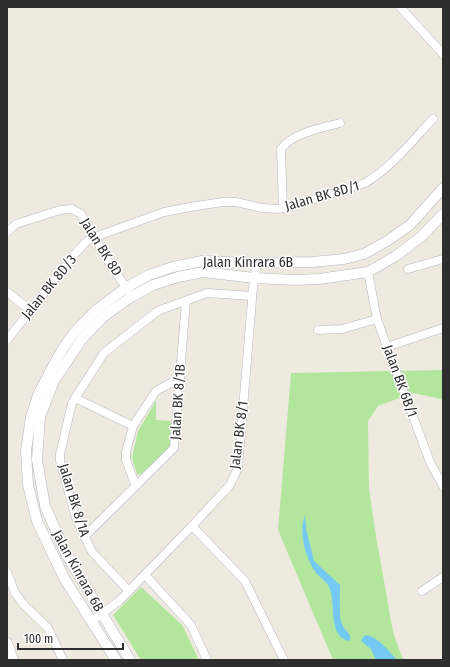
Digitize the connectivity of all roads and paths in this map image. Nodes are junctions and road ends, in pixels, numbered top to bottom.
1 (400, 7) edge
2 (443, 54) edge
3 (433, 119) dead end
4 (340, 123) dead end
5 (443, 188) edge
6 (283, 208) junction
7 (443, 214) edge
8 (7, 232) edge
9 (95, 237) junction
10 (443, 259) edge
11 (258, 263) junction
12 (408, 269) dead end
13 (368, 272) junction
14 (254, 278) junction
15 (127, 287) junction
16 (7, 292) edge
17 (252, 296) junction
18 (131, 297) junction
19 (186, 301) junction
20 (30, 310) junction
21 (377, 319) junction
22 (443, 328) edge
23 (318, 330) dead end
24 (7, 340) edge
25 (387, 347) junction
26 (180, 378) junction
27 (75, 398) junction
28 (133, 426) junction
29 (136, 486) junction
30 (443, 486) edge
31 (192, 526) junction
32 (84, 537) junction
33 (7, 572) edge
34 (145, 575) junction
35 (443, 577) edge
36 (129, 591) junction
37 (422, 591) dead end
38 (102, 614) junction
39 (92, 621) junction
40 (7, 643) edge
41 (13, 660) edge
42 (63, 660) edge
43 (116, 660) edge
44 (130, 660) edge
45 (207, 660) edge
46 (284, 660) edge

1 - 2 street
3 - 6 street, Jalan BK 8D/1
4 - 6 street
5 - 11 street, Jalan Kinrara 6B
6 - 9 street, Jalan BK 8D/1
7 - 13 street, Jalan Kinrara 6B
8 - 9 street, Jalan BK 8D
9 - 15 street, Jalan BK 8D
9 - 20 street, Jalan BK 8D/3
10 - 12 street
11 - 14 street, Jalan BK 8/1
11 - 15 street, Jalan Kinrara 6B
13 - 14 street, Jalan Kinrara 6B
13 - 21 street, Jalan BK 6B/1
14 - 17 street, Jalan BK 8/1
14 - 18 street, Jalan Kinrara 6B
15 - 18 street, Jalan BK 8D
15 - 39 street, Jalan Kinrara 6B
16 - 20 street
17 - 19 street, Jalan BK 8/1A
17 - 31 street, Jalan BK 8/1
18 - 38 street, Jalan Kinrara 6B
19 - 26 street, Jalan BK 8/1B
19 - 27 street, Jalan BK 8/1A
20 - 24 street, Jalan BK 8D/3
21 - 23 street
21 - 25 street, Jalan BK 6B/1
22 - 25 street
25 - 30 street, Jalan BK 6B/1
26 - 28 street
26 - 29 street, Jalan BK 8/1B
27 - 28 street
27 - 32 street, Jalan BK 8/1A
28 - 29 street
29 - 32 street, Jalan BK 8/1B
31 - 34 street, Jalan BK 8/1
31 - 46 street
32 - 36 street, Jalan BK 8/1A
33 - 42 street
34 - 36 street, Jalan BK 8/1
34 - 45 street
35 - 37 street
36 - 38 street, Jalan BK 8/1
38 - 39 street, Jalan BK 8/1
38 - 44 street, Jalan Kinrara 6B
39 - 43 street, Jalan Kinrara 6B
40 - 41 street

